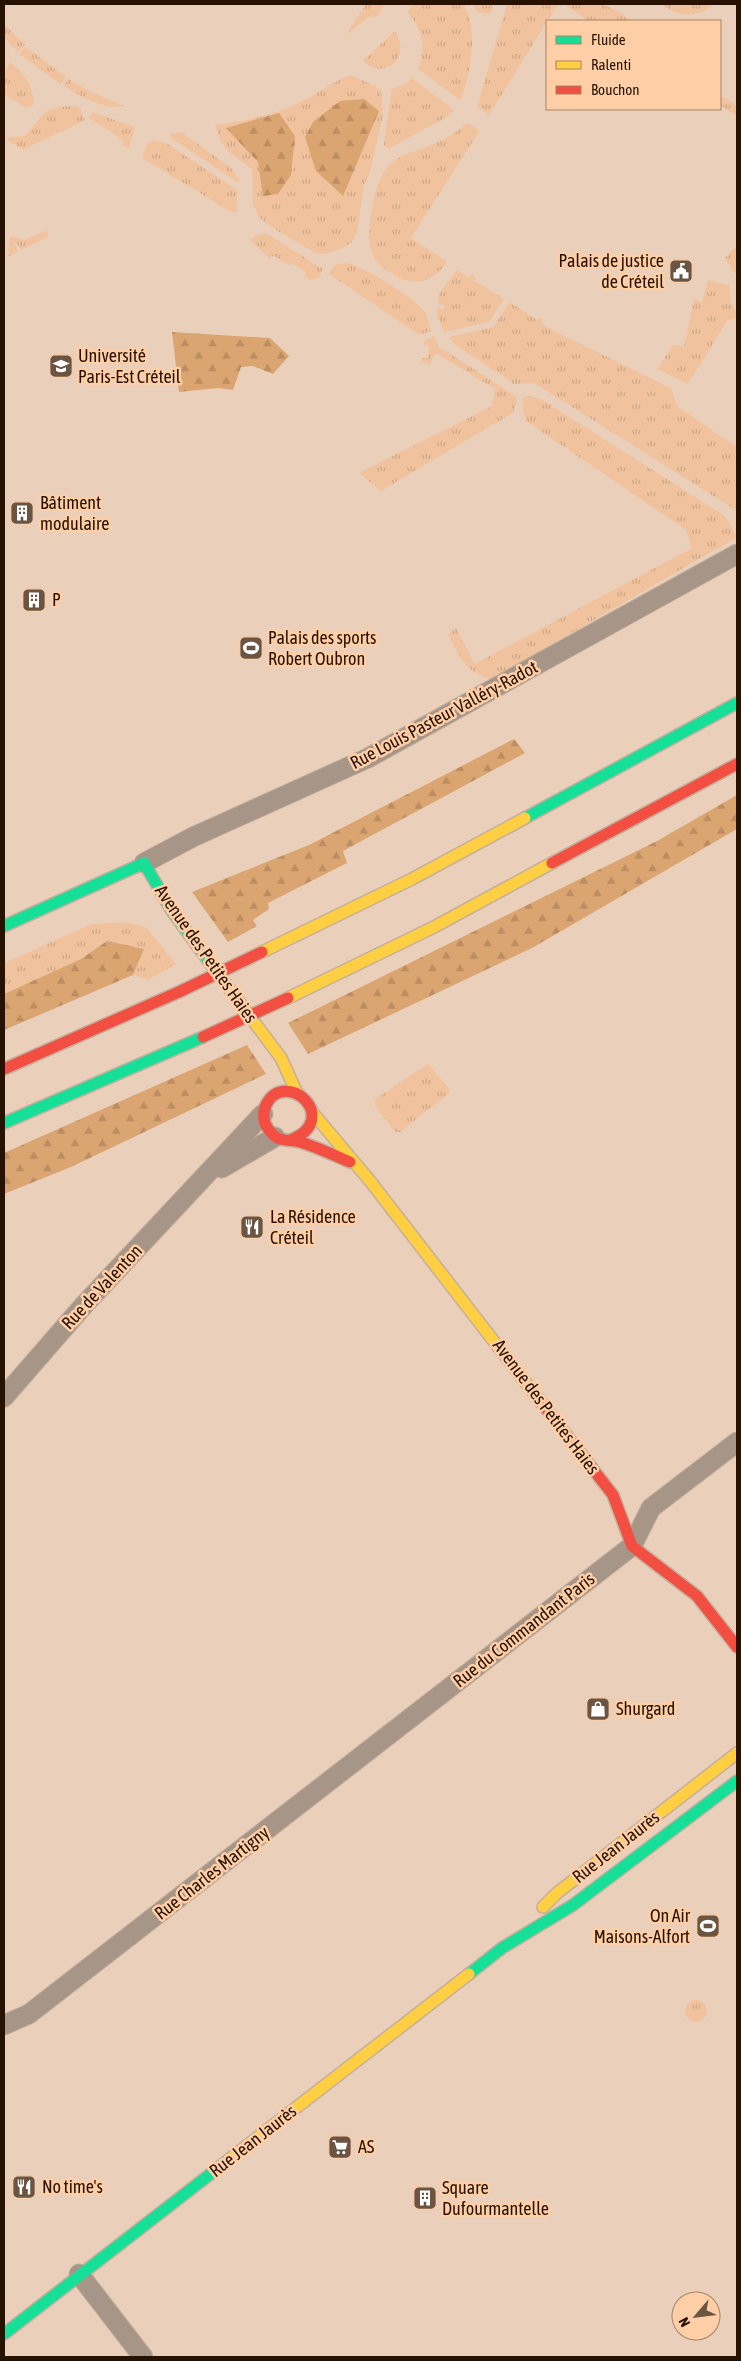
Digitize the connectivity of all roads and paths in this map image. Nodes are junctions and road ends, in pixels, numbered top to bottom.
1 (737, 554) edge
2 (737, 703) edge
3 (737, 764) edge
4 (144, 862) junction
5 (4, 926) edge
6 (270, 1044) junction
7 (273, 1068) dead end
8 (4, 1069) edge
9 (274, 1080) dead end
10 (297, 1093) junction
11 (267, 1106) junction
12 (312, 1112) junction
13 (4, 1123) edge
14 (283, 1138) junction
15 (352, 1162) junction
16 (207, 1174) junction
17 (4, 1397) edge
18 (737, 1442) edge
19 (632, 1546) junction
20 (737, 1647) edge
21 (417, 1714) joint
22 (737, 1753) edge
23 (737, 1781) edge
24 (502, 1948) junction
25 (4, 2025) edge
26 (79, 2274) junction
27 (4, 2334) edge
28 (143, 2357) edge

1 - 4 street, Rue Louis Pasteur Valléry-Radot
2 - 8 main road, bridge
3 - 13 main road, bridge
4 - 5 main road
4 - 6 main road, Avenue des Petites Haies
6 - 7 main road, Avenue des Petites Haies
6 - 10 main road, Avenue des Petites Haies
9 - 11 main road
10 - 11 main road
10 - 12 main road, Avenue des Petites Haies
11 - 14 main road
11 - 16 street, Rue de Valenton
12 - 14 main road
12 - 15 main road, Avenue des Petites Haies
14 - 15 main road, Avenue des Petites Haies
14 - 16 street, Rue de Valenton
15 - 19 main road, Avenue des Petites Haies
16 - 17 street, Rue de Valenton
18 - 19 street
19 - 20 main road
19 - 21 street, Rue du Commandant Paris
21 - 25 street, Rue Charles Martigny
22 - 24 main road, Rue Jean Jaurès
23 - 24 main road, Rue Jean Jaurès
24 - 26 main road, Rue Jean Jaurès
26 - 27 main road, Rue Jean Jaurès
26 - 28 street

